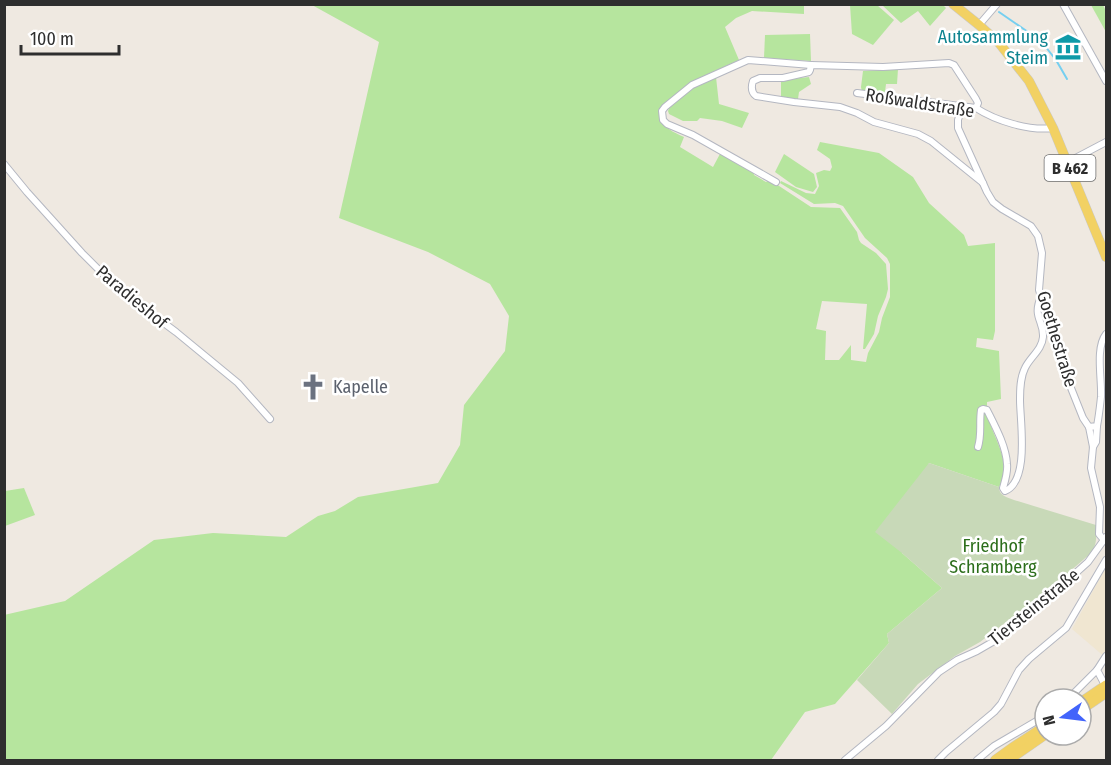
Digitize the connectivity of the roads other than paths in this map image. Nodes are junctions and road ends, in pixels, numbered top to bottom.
1 (953, 4) edge
2 (997, 4) edge
3 (1063, 4) edge
4 (979, 25) junction
5 (811, 65) junction
6 (1107, 81) edge
7 (857, 93) dead end
8 (962, 106) junction
9 (976, 108) junction
10 (1053, 128) junction
11 (1107, 142) edge
12 (1068, 162) junction
13 (4, 164) edge
14 (776, 182) dead end
15 (982, 183) junction
16 (1107, 257) edge
17 (1041, 297) junction
18 (1107, 334) edge
19 (270, 419) dead end
20 (1097, 426) junction
21 (1089, 427) junction
22 (978, 447) dead end
23 (1093, 447) junction
24 (1105, 539) edge
25 (1107, 560) edge
26 (1107, 656) edge
27 (1097, 670) junction
28 (1106, 686) edge
29 (1080, 687) edge
30 (1107, 693) edge
31 (1093, 694) edge
32 (1093, 702) edge
33 (1033, 723) edge
34 (1033, 734) edge
35 (1033, 743) edge
36 (845, 760) edge
37 (938, 760) edge
38 (977, 760) edge
39 (995, 760) edge
40 (1009, 760) edge

1 - 4 main road, B 462
2 - 4 street
3 - 6 street
4 - 10 main road, B 462
5 - 9 street
5 - 14 street
5 - 15 street
7 - 8 street, Roßwaldstraße
8 - 9 street, Roßwaldstraße
8 - 15 street, Goethestraße
9 - 10 street, Roßwaldstraße
10 - 12 main road, B 462
11 - 12 street
12 - 16 main road, B 462
13 - 19 street, Paradieshof
15 - 17 street, Goethestraße
17 - 21 street, Goethestraße
17 - 22 street
18 - 20 street, Goethestraße
20 - 21 street
20 - 23 street, Goethestraße
21 - 23 street, Goethestraße
23 - 24 street
24 - 36 street, Tiersteinstraße
25 - 37 street
26 - 27 street
27 - 28 street
27 - 29 street
28 - 31 main road
30 - 32 main road
33 - 38 street
34 - 39 main road
35 - 40 main road

